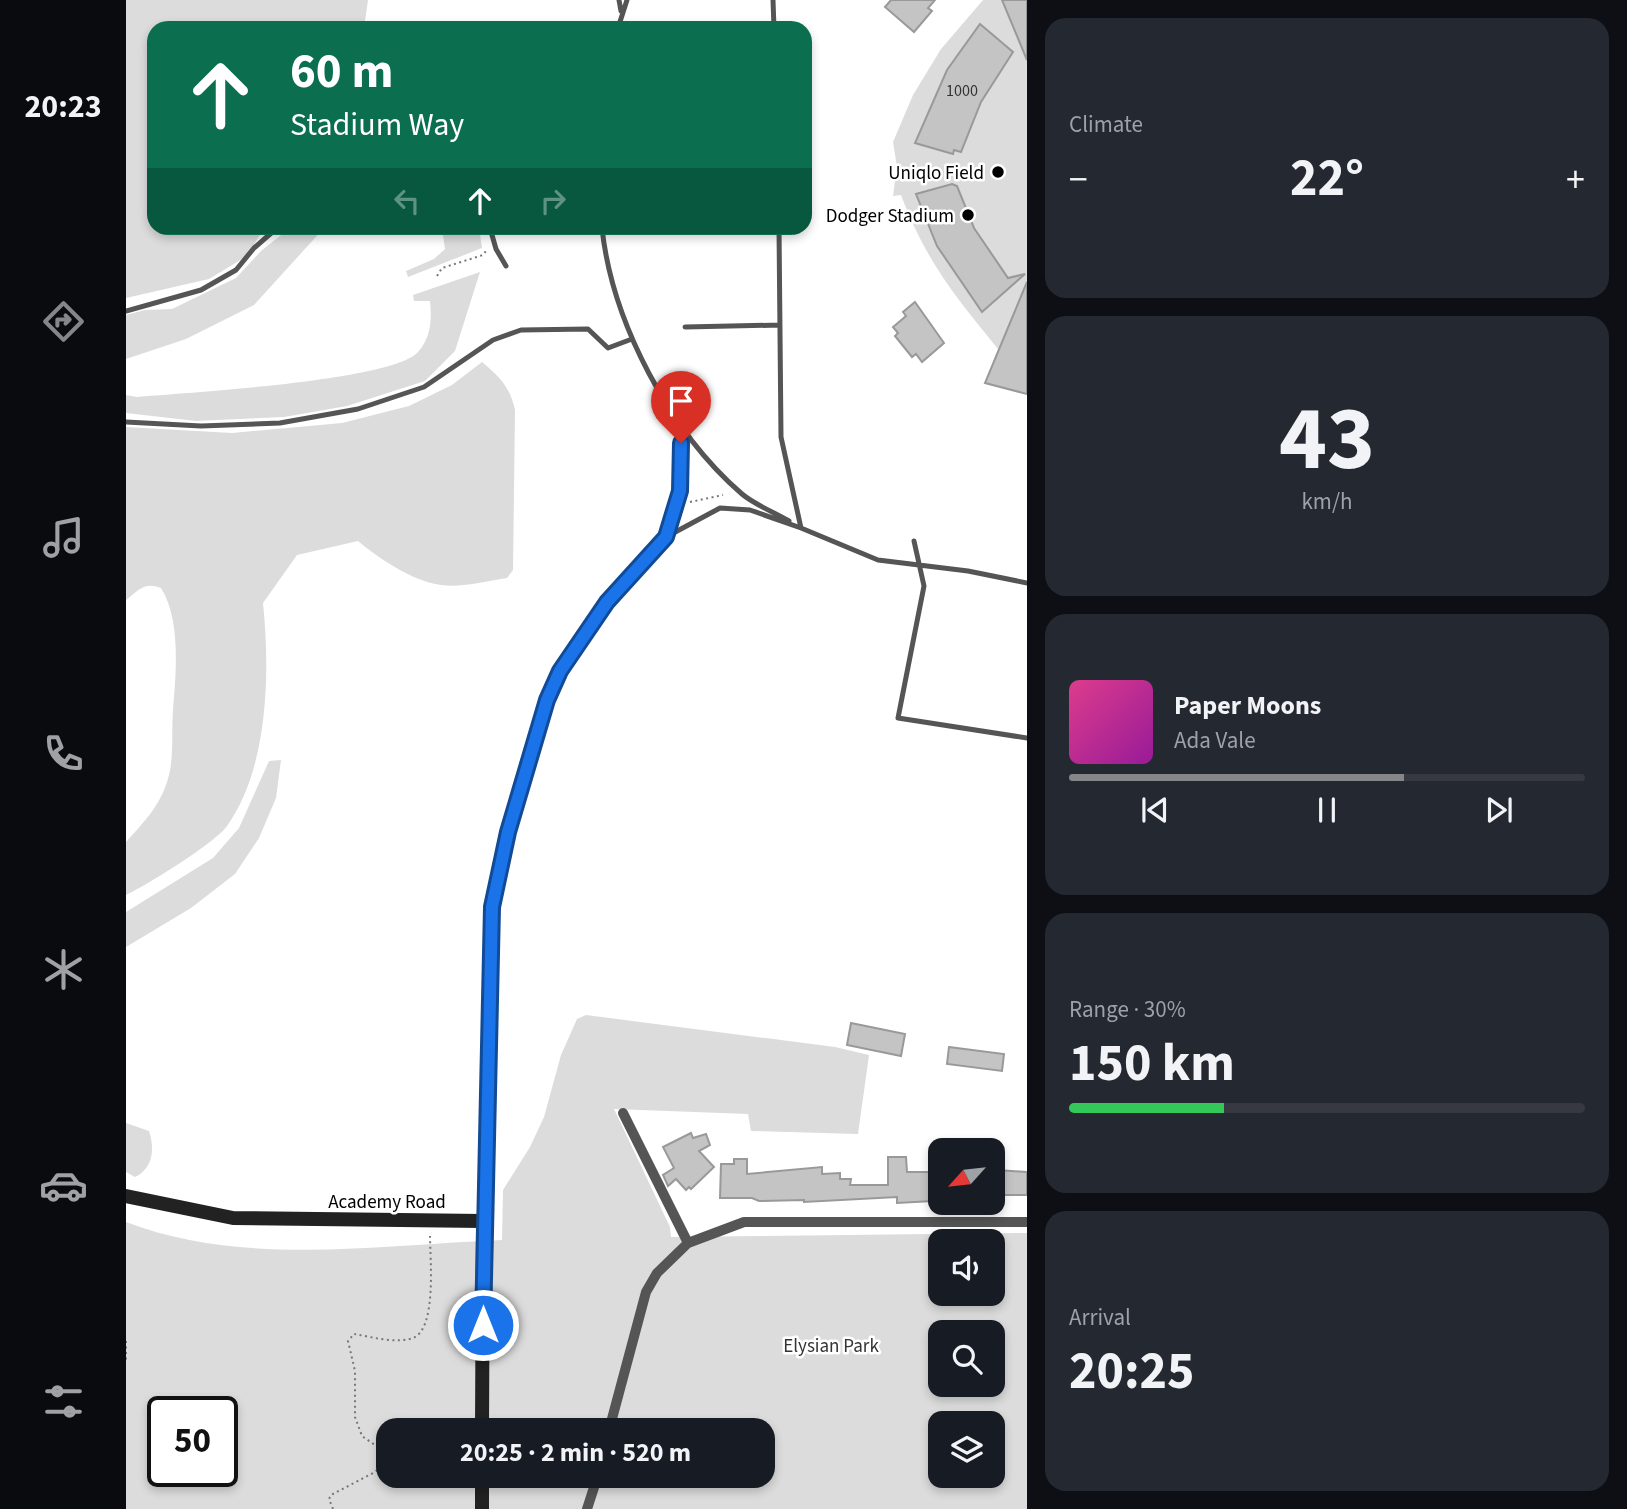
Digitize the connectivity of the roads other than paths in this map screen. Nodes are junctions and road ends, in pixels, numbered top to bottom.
1 (620, 0) edge
2 (627, 0) edge
3 (773, 0) edge
4 (621, 11) junction
5 (619, 21) edge
6 (774, 21) edge
7 (269, 235) edge
8 (492, 235) edge
9 (604, 235) edge
10 (779, 235) edge
11 (506, 266) dead end
12 (126, 311) edge
13 (780, 325) junction
14 (685, 327) dead end
15 (632, 339) junction
16 (679, 420) junction
17 (126, 422) edge
18 (801, 528) junction
19 (666, 537) junction
20 (914, 541) dead end
21 (919, 566) junction
22 (1027, 583) edge
23 (1027, 738) edge
24 (623, 1113) dead end
25 (126, 1195) edge
26 (483, 1221) junction
27 (1027, 1223) edge
28 (688, 1243) junction
29 (482, 1418) edge
30 (612, 1418) edge
31 (482, 1488) edge
32 (594, 1488) edge
33 (482, 1509) edge
34 (587, 1509) edge

1 - 4 lane
2 - 4 lane
3 - 6 lane
4 - 5 lane
7 - 12 lane
8 - 11 lane
9 - 15 lane
10 - 13 lane
13 - 14 lane
13 - 18 lane
15 - 16 lane
15 - 17 lane
16 - 18 lane
16 - 19 lane
18 - 19 lane
18 - 21 lane
19 - 26 lane
20 - 21 lane
21 - 22 lane
21 - 23 lane
24 - 28 street
25 - 26 main road, Academy Road
26 - 29 main road
27 - 28 street
28 - 30 street
31 - 33 main road
32 - 34 street

